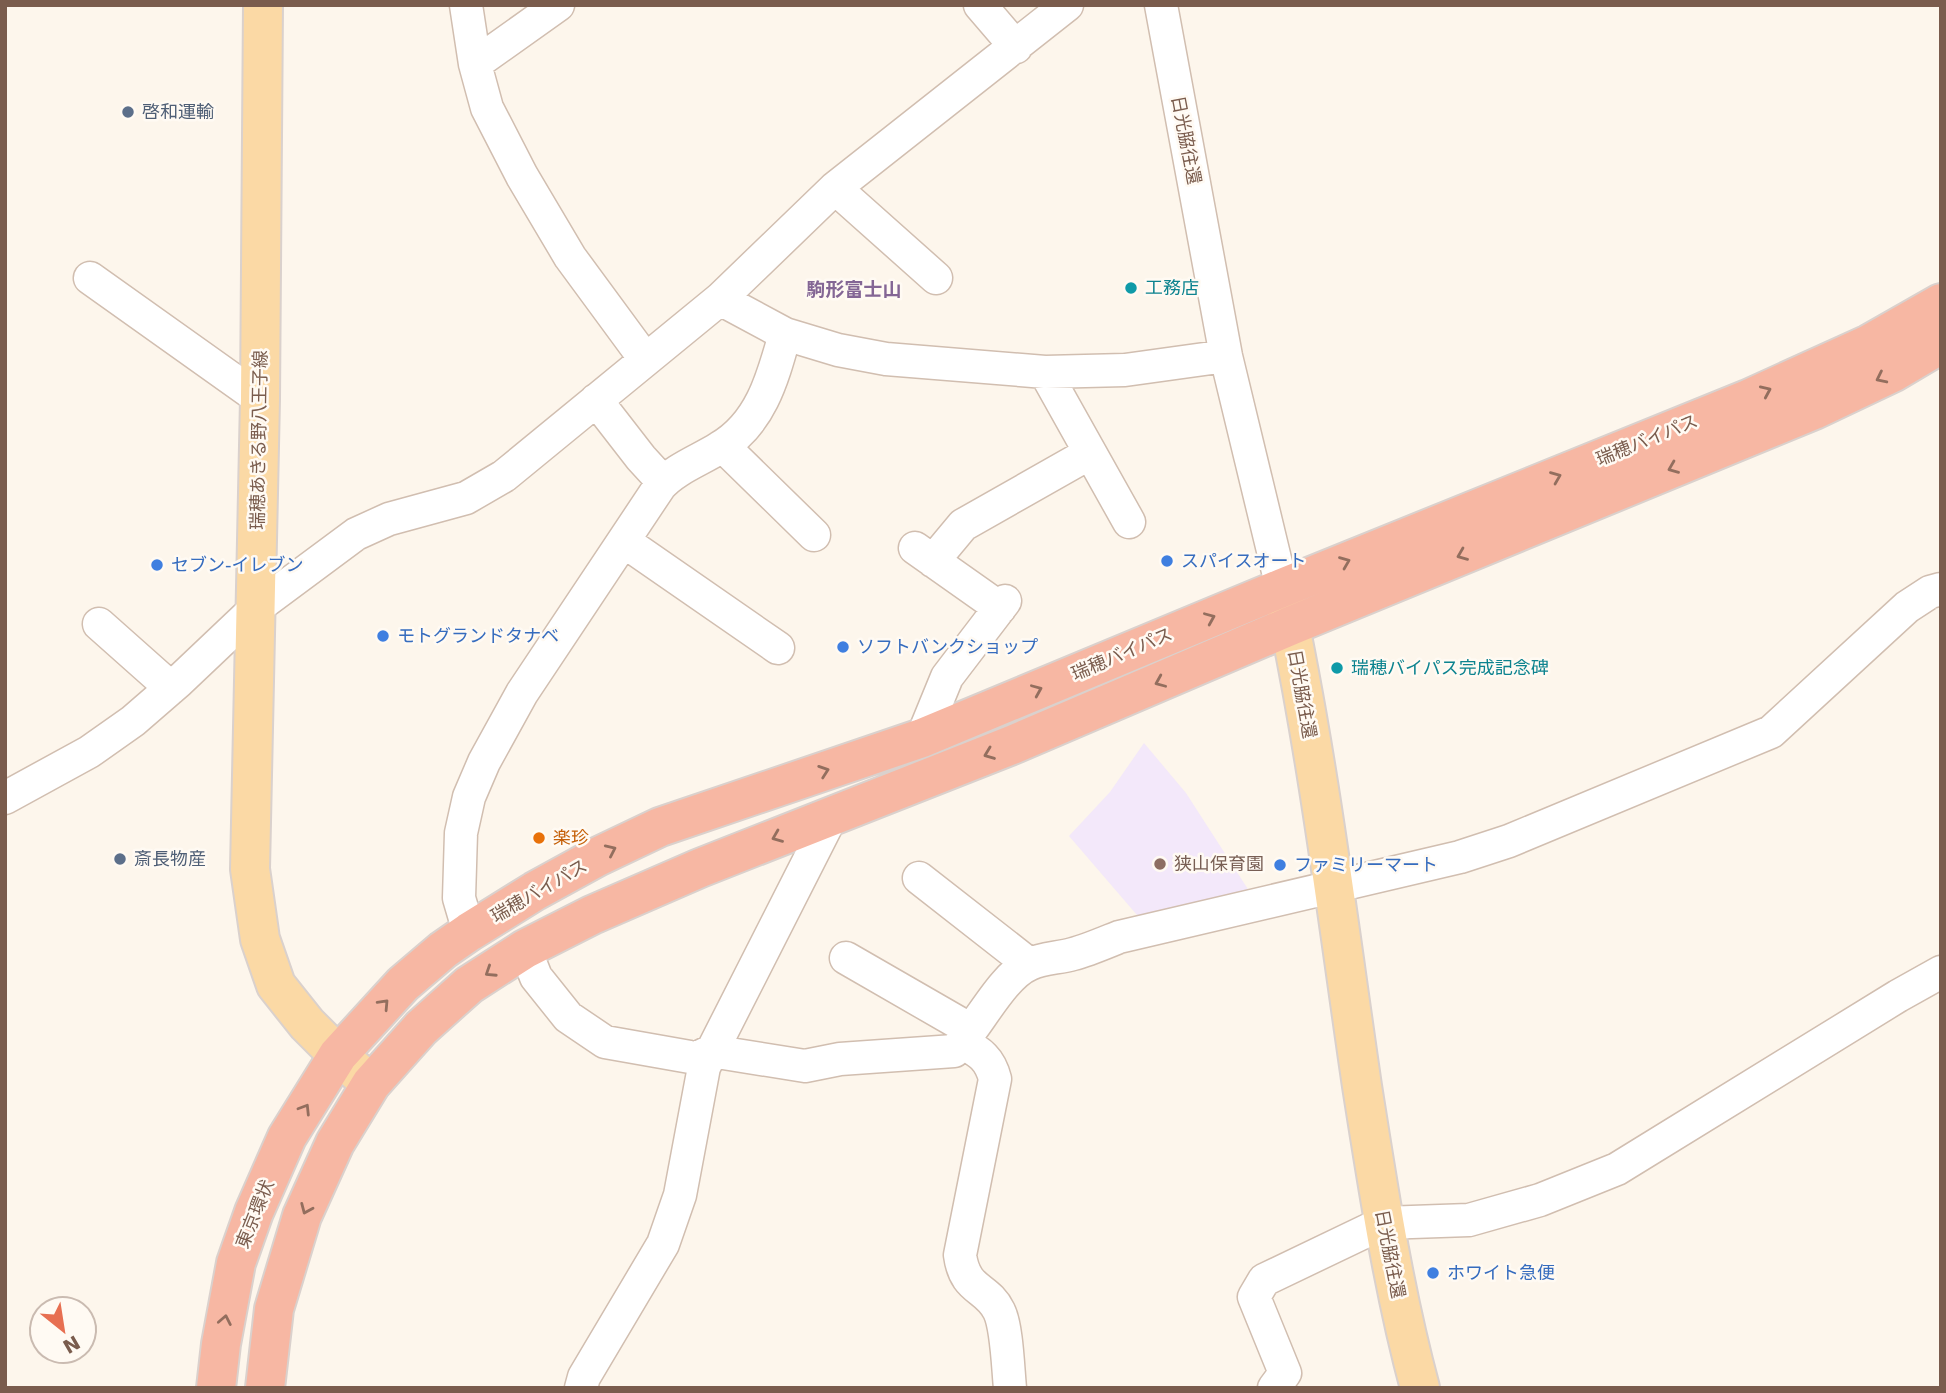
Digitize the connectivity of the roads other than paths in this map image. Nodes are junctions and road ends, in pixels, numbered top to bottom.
1 (263, 5) edge
2 (466, 5) edge
3 (558, 5) edge
4 (980, 5) edge
5 (1067, 5) edge
6 (1161, 5) edge
7 (1016, 47) junction
8 (475, 64) junction
9 (835, 188) junction
10 (90, 278) dead end
11 (936, 278) dead end
12 (720, 299) junction
13 (1941, 303) edge
14 (785, 334) junction
15 (1941, 344) edge
16 (1226, 356) junction
17 (645, 359) junction
18 (1045, 372) junction
19 (260, 399) junction
20 (596, 400) junction
21 (723, 446) junction
22 (1090, 453) junction
23 (663, 482) junction
24 (1129, 522) dead end
25 (814, 535) dead end
26 (625, 542) junction
27 (1282, 588) junction
28 (1941, 589) edge
29 (255, 609) junction
30 (99, 624) dead end
31 (1290, 626) junction
32 (778, 648) dead end
33 (172, 688) junction
34 (922, 738) junction
35 (5, 798) edge
36 (832, 815) junction
37 (919, 878) dead end
38 (1332, 885) junction
39 (469, 932) junction
40 (525, 949) junction
41 (846, 958) dead end
42 (1028, 964) junction
43 (1941, 972) edge
44 (967, 1037) junction
45 (711, 1051) junction
46 (338, 1055) junction
47 (372, 1084) junction
48 (1383, 1223) junction
49 (216, 1388) edge
50 (265, 1388) edge
51 (581, 1388) edge
52 (1010, 1388) edge
53 (1274, 1388) edge
54 (1420, 1388) edge

1 - 19 main road, 瑞穂あきる野八王子線
2 - 8 street
3 - 8 street
4 - 7 street
5 - 7 street
6 - 16 street, 日光脇往還
7 - 9 street
8 - 17 street
9 - 11 street
9 - 12 street
10 - 19 street
12 - 14 street
12 - 17 street
27 -> 13 highway, 瑞穂バイパス
14 - 18 street
14 - 21 street
15 -> 31 highway, 瑞穂バイパス
16 - 18 street
16 - 27 street, 日光脇往還
17 - 20 street
18 - 22 street
19 - 29 main road, 瑞穂あきる野八王子線
20 - 23 street
20 - 29 street
21 - 23 street
21 - 25 street
22 - 24 street
22 - 34 street
23 - 26 street
26 - 32 street
26 - 39 street
27 - 31 main road, 日光脇往還
34 -> 27 highway, 瑞穂バイパス
28 - 38 street
29 - 33 street
29 - 46 main road, 瑞穂あきる野八王子線
30 - 33 street
31 -> 36 highway, 瑞穂バイパス
31 - 38 main road, 日光脇往還
33 - 35 street
39 -> 34 highway, 瑞穂バイパス
36 -> 40 highway, 瑞穂バイパス
36 - 45 street
37 - 42 street
38 - 42 street
38 - 48 main road, 日光脇往還
46 -> 39 highway, 瑞穂バイパス
40 - 45 street
40 -> 47 highway, 瑞穂バイパス
41 - 44 street
42 - 44 street
43 - 48 street
44 - 45 street
44 - 52 street
45 - 51 street
46 - 47 main road, 瑞穂あきる野八王子線
49 -> 46 highway, 東京環状
47 -> 50 highway
48 - 53 street
48 - 54 main road, 日光脇往還

